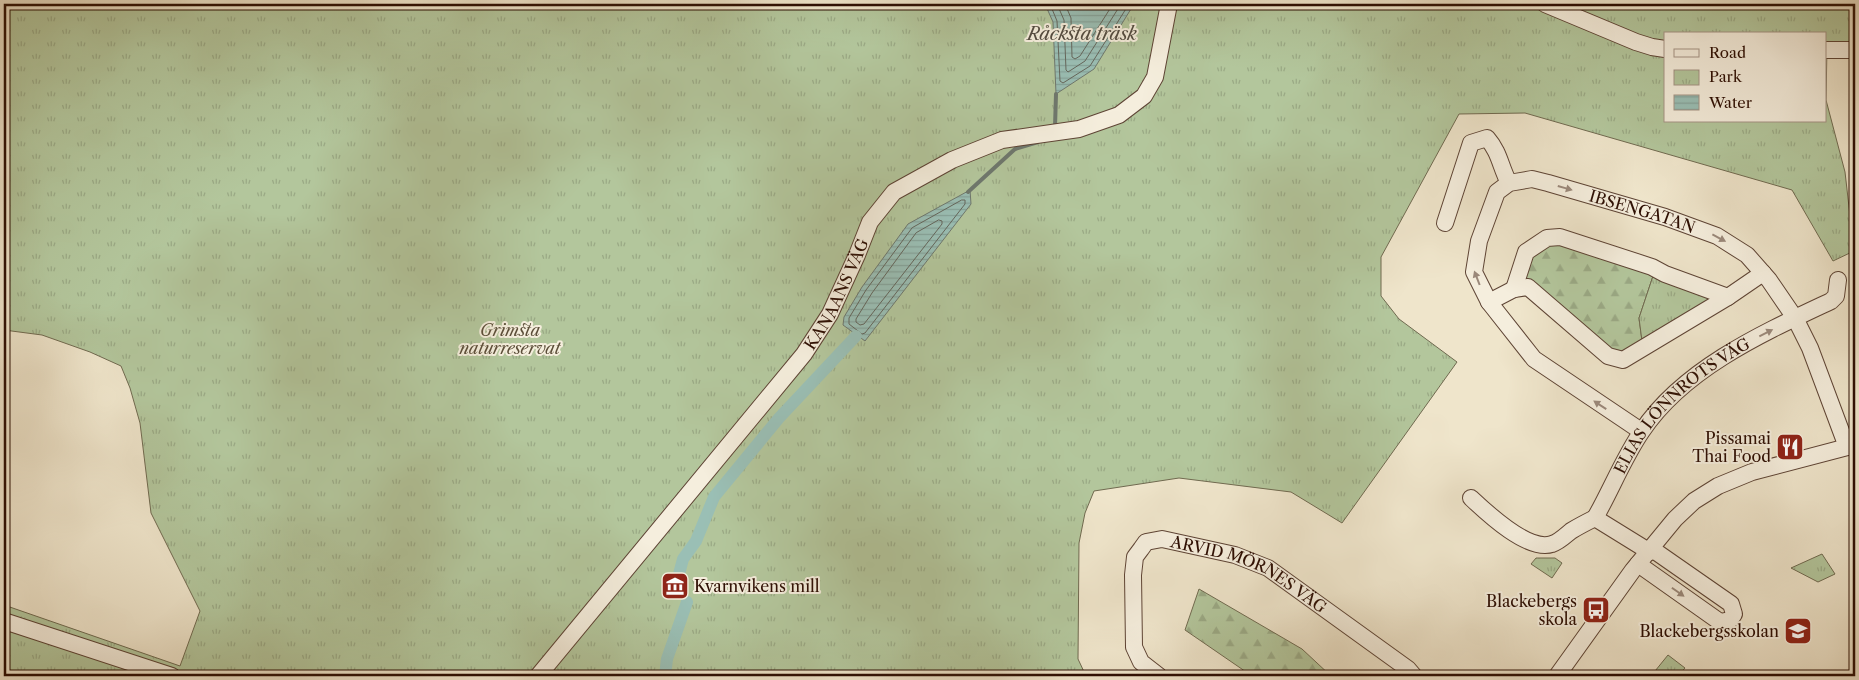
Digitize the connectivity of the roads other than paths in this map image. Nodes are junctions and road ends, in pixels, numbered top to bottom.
1 (1169, 4) edge
2 (1545, 4) edge
3 (1664, 49) edge
4 (1826, 50) edge
5 (1855, 50) edge
6 (1509, 183) junction
7 (1445, 223) dead end
8 (1763, 273) junction
9 (1838, 280) dead end
10 (1514, 290) junction
11 (1728, 297) junction
12 (1489, 302) junction
13 (1795, 318) junction
14 (1641, 431) junction
15 (1851, 446) edge
16 (1471, 498) dead end
17 (1595, 518) junction
18 (1647, 555) junction
19 (4, 621) edge
20 (172, 676) edge
21 (538, 676) edge
22 (1159, 676) edge
23 (1414, 676) edge
24 (1557, 676) edge

1 - 21 street, KANAANS VÄG
2 - 3 street
4 - 5 street
6 - 7 street
6 -> 8 street, IBSENGATAN
12 -> 6 street
8 - 11 street
8 - 13 street, IBSENGATAN
9 - 13 street
10 - 11 street
10 - 11 street
10 - 12 street
14 -> 12 street
14 -> 13 street, ELIAS LÖNNROTS VÄG
13 - 15 street, IBSENGATAN
14 - 17 street, ELIAS LÖNNROTS VÄG
15 - 18 street
16 - 17 street
17 - 18 street
18 -> 18 street
18 - 24 street
19 - 20 street
22 - 23 street, ARVID MÖRNES VÄG

